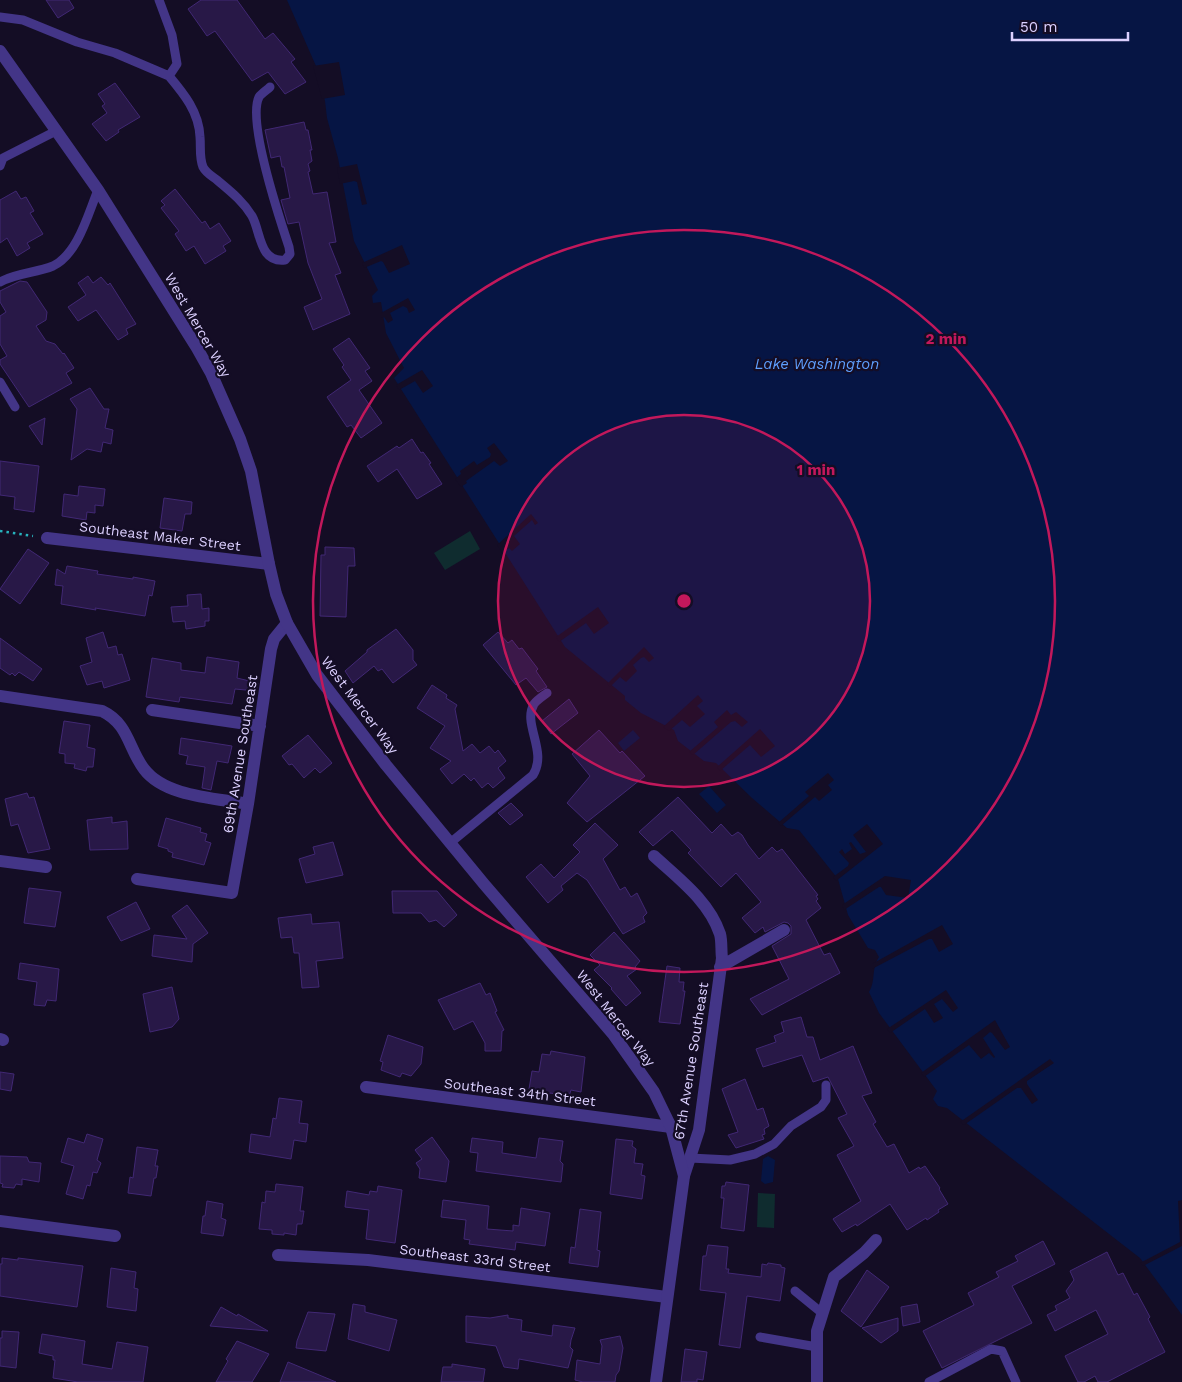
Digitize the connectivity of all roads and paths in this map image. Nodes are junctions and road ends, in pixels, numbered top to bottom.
1 (159, 0) edge
2 (0, 17) edge
3 (0, 51) edge
4 (169, 76) junction
5 (270, 87) dead end
6 (56, 131) junction
7 (0, 166) edge
8 (98, 190) junction
9 (0, 282) edge
10 (0, 382) edge
11 (15, 406) dead end
12 (0, 530) edge
13 (47, 538) joint
14 (269, 564) junction
15 (287, 624) junction
16 (547, 693) dead end
17 (0, 696) edge
18 (152, 710) dead end
19 (260, 726) junction
20 (248, 804) junction
21 (450, 843) junction
22 (654, 856) dead end
23 (0, 861) edge
24 (46, 867) dead end
25 (136, 879) dead end
26 (784, 930) dead end
27 (720, 967) junction
28 (826, 1085) dead end
29 (366, 1087) dead end
30 (671, 1127) junction
31 (690, 1158) junction
32 (684, 1176) junction
33 (0, 1221) edge
34 (115, 1236) dead end
35 (876, 1240) dead end
36 (278, 1256) dead end
37 (795, 1291) dead end
38 (667, 1297) junction
39 (822, 1313) junction
40 (760, 1337) dead end
41 (817, 1347) junction
42 (656, 1382) edge
43 (817, 1382) edge
44 (930, 1382) edge
45 (1016, 1382) edge

1 - 4 lane
2 - 4 lane
3 - 6 street, West Mercer Way
4 - 5 lane
6 - 7 lane
6 - 8 street, West Mercer Way
8 - 9 lane
8 - 14 street, West Mercer Way
10 - 11 lane
12 - 13 path
13 - 14 street, Southeast Maker Street
14 - 15 street, West Mercer Way
15 - 19 street, 69th Avenue Southeast
15 - 21 street, West Mercer Way
16 - 21 lane
17 - 20 street
18 - 19 street
19 - 20 street, 69th Avenue Southeast
20 - 25 street, 69th Avenue Southeast
21 - 30 street, West Mercer Way
22 - 27 street, 67th Avenue Southeast
23 - 24 street
26 - 27 street
27 - 31 street, 67th Avenue Southeast
28 - 31 lane
29 - 30 street, Southeast 34th Street
30 - 32 street, West Mercer Way
31 - 32 street, 67th Avenue Southeast
32 - 38 street, 67th Avenue Southeast
33 - 34 street
35 - 39 street
36 - 38 street, Southeast 33rd Street
37 - 39 lane
38 - 42 street, 67th Avenue Southeast
39 - 41 street
40 - 41 lane
41 - 43 street
44 - 45 lane

